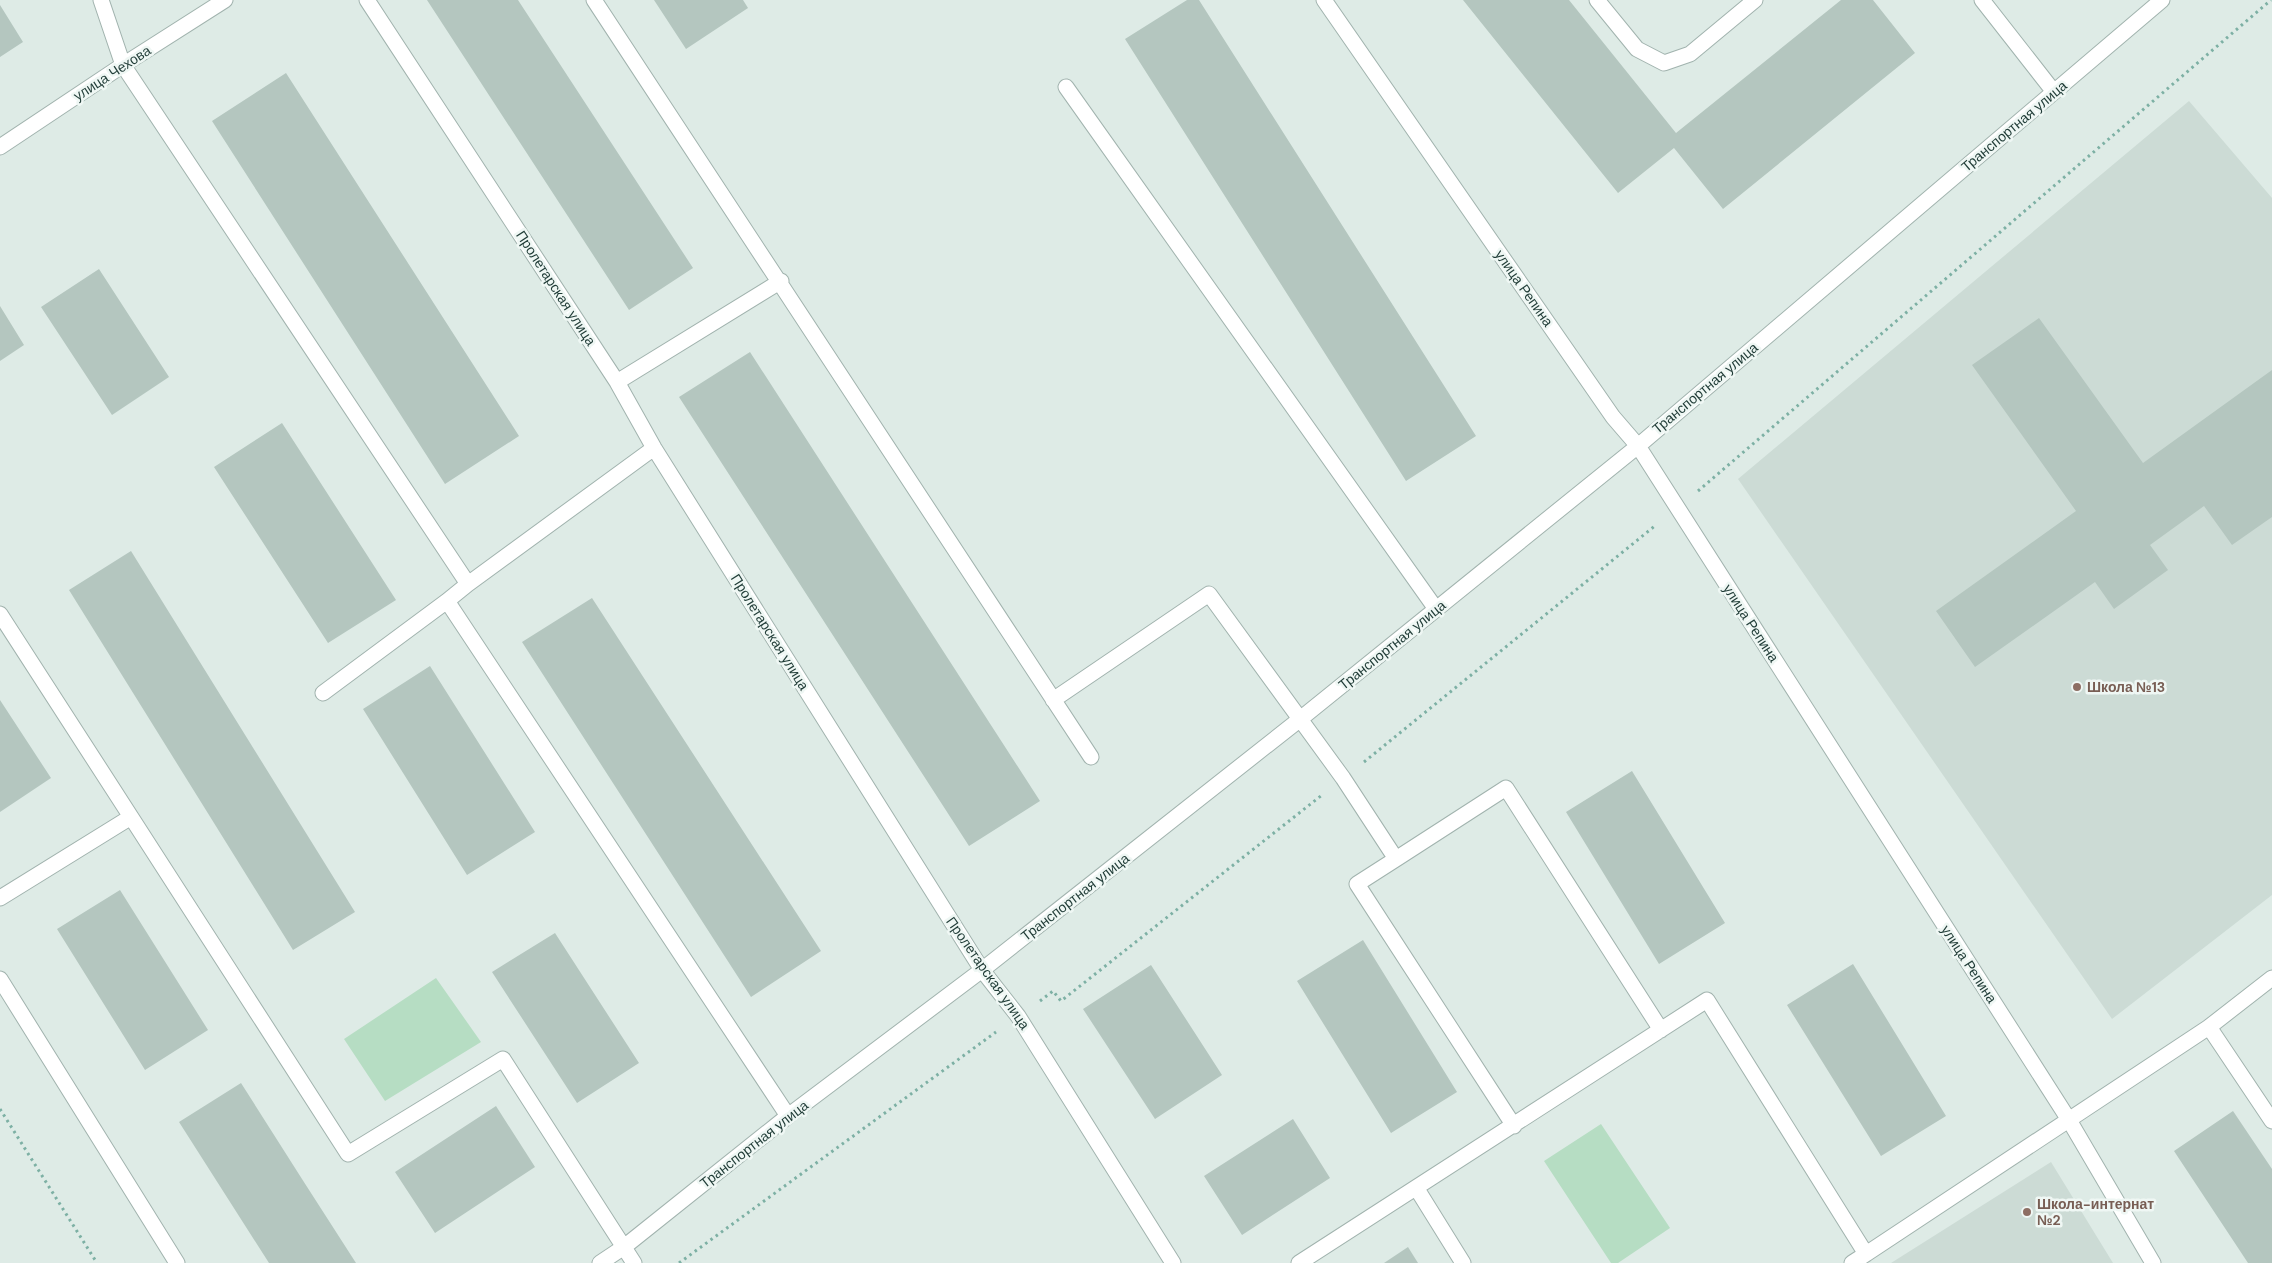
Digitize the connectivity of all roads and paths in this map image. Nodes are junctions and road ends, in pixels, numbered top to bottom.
1 (101, 0) edge
2 (225, 0) edge
3 (367, 0) edge
4 (594, 0) edge
5 (1324, 0) edge
6 (1597, 0) edge
7 (1755, 0) edge
8 (1982, 0) edge
9 (2162, 0) edge
10 (2271, 0) edge
11 (123, 64) junction
12 (1066, 87) dead end
13 (2054, 92) junction
14 (0, 147) edge
15 (780, 281) junction
16 (617, 382) junction
17 (1638, 446) junction
18 (654, 448) junction
19 (1677, 508) junction
20 (468, 584) junction
21 (447, 601) junction
22 (1436, 609) junction
23 (0, 614) edge
24 (323, 693) dead end
25 (1053, 700) junction
26 (1299, 720) junction
27 (1092, 757) dead end
28 (1343, 778) junction
29 (131, 818) junction
30 (1396, 860) junction
31 (0, 898) edge
32 (982, 970) junction
33 (2272, 978) edge
34 (0, 979) edge
35 (1018, 1016) junction
36 (2209, 1027) junction
37 (1661, 1030) junction
38 (0, 1108) edge
39 (788, 1116) junction
40 (2069, 1120) junction
41 (2272, 1121) edge
42 (1514, 1126) junction
43 (1416, 1189) junction
44 (624, 1247) junction
45 (1866, 1254) junction
46 (97, 1263) edge
47 (177, 1263) edge
48 (600, 1263) edge
49 (634, 1263) edge
50 (679, 1263) edge
51 (1173, 1263) edge
52 (1299, 1263) edge
53 (1463, 1263) edge
54 (1852, 1263) edge
55 (2152, 1263) edge

1 - 11 street
2 - 11 street, улица Чехова
3 - 16 street, Пролетарская улица
4 - 15 street
5 - 17 street, улица Репина
6 - 7 street
8 - 13 street
9 - 13 street, Транспортная улица
10 - 19 path
11 - 14 street, улица Чехова
11 - 20 street
12 - 22 street
13 - 17 street, Транспортная улица
15 - 16 street
15 - 25 street
16 - 18 street, Пролетарская улица
17 - 19 street, улица Репина
17 - 22 street, Транспортная улица
18 - 20 street
18 - 32 street, Пролетарская улица
19 - 28 path
19 - 40 street, улица Репина
20 - 21 street
21 - 24 street
21 - 39 street
22 - 26 street, Транспортная улица
23 - 29 street
25 - 26 street
25 - 27 street
26 - 28 street
26 - 32 street, Транспортная улица
28 - 30 street
28 - 35 path
29 - 31 street
29 - 44 street
30 - 37 street
30 - 42 street
32 - 35 street, Пролетарская улица
32 - 39 street, Транспортная улица
33 - 36 street
34 - 47 street
35 - 50 path
35 - 51 street, Пролетарская улица
36 - 40 street
36 - 41 street
37 - 42 street
37 - 45 street
38 - 46 path
39 - 44 street, Транспортная улица
40 - 45 street
40 - 55 street, улица Репина
42 - 43 street
43 - 52 street
43 - 53 street
44 - 48 street, Транспортная улица
44 - 49 street
45 - 54 street

